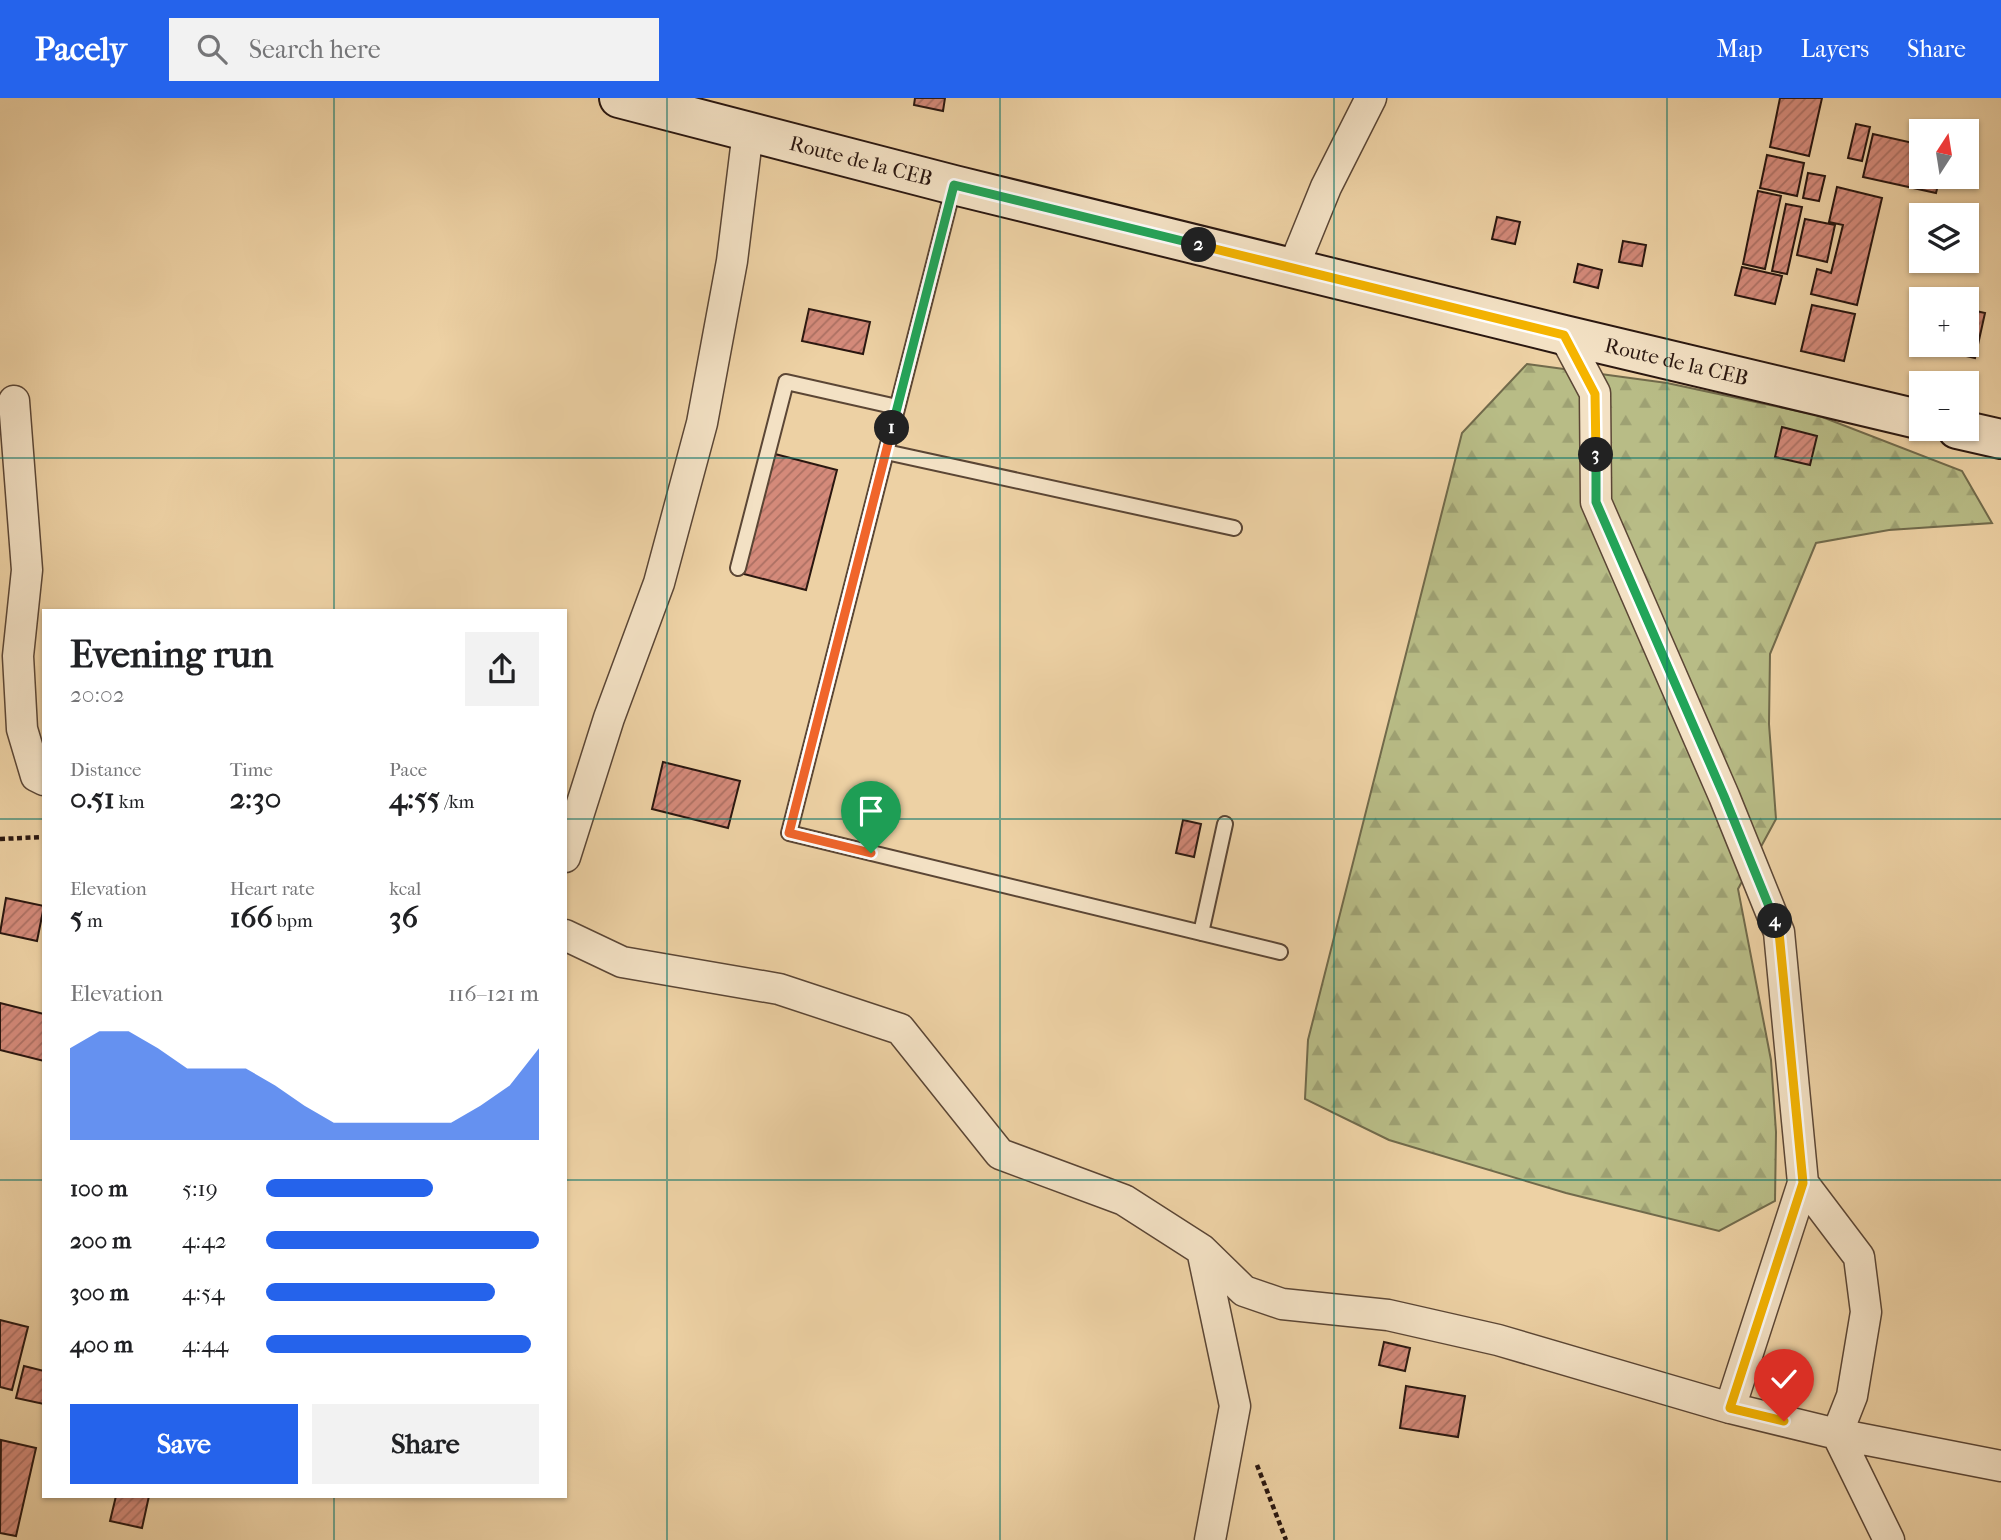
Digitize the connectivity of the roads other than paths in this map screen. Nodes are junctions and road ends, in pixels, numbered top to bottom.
1 (619, 98) edge
2 (1371, 98) edge
3 (674, 104) edge
4 (748, 131) junction
5 (954, 185) junction
6 (1293, 268) junction
7 (1564, 335) junction
8 (14, 401) dead end
9 (897, 407) junction
10 (1909, 417) edge
11 (1979, 434) edge
12 (2001, 439) edge
13 (886, 452) junction
14 (1234, 528) dead end
15 (738, 568) dead end
16 (42, 779) edge
17 (1225, 824) dead end
18 (567, 851) edge
19 (1201, 933) junction
20 (567, 936) edge
21 (1280, 952) dead end
22 (1803, 1183) junction
23 (1202, 1250) junction
24 (1730, 1408) junction
25 (1837, 1434) junction
26 (2001, 1466) edge
27 (1210, 1540) edge
28 (1889, 1540) edge

1 - 3 main road, Route de la CEB
2 - 6 street
3 - 4 main road, Route de la CEB
4 - 5 main road, Route de la CEB
4 - 18 street
5 - 6 main road, Route de la CEB
5 - 9 lane
6 - 7 main road, Route de la CEB
7 - 10 main road, Route de la CEB
7 - 22 street
8 - 16 street
9 - 13 lane
9 - 15 lane
11 - 12 main road
13 - 14 lane
13 - 19 lane
17 - 19 lane
19 - 21 lane
20 - 23 street
22 - 24 street
22 - 25 street
23 - 24 street
23 - 27 street
24 - 25 street
25 - 26 street
25 - 28 street

